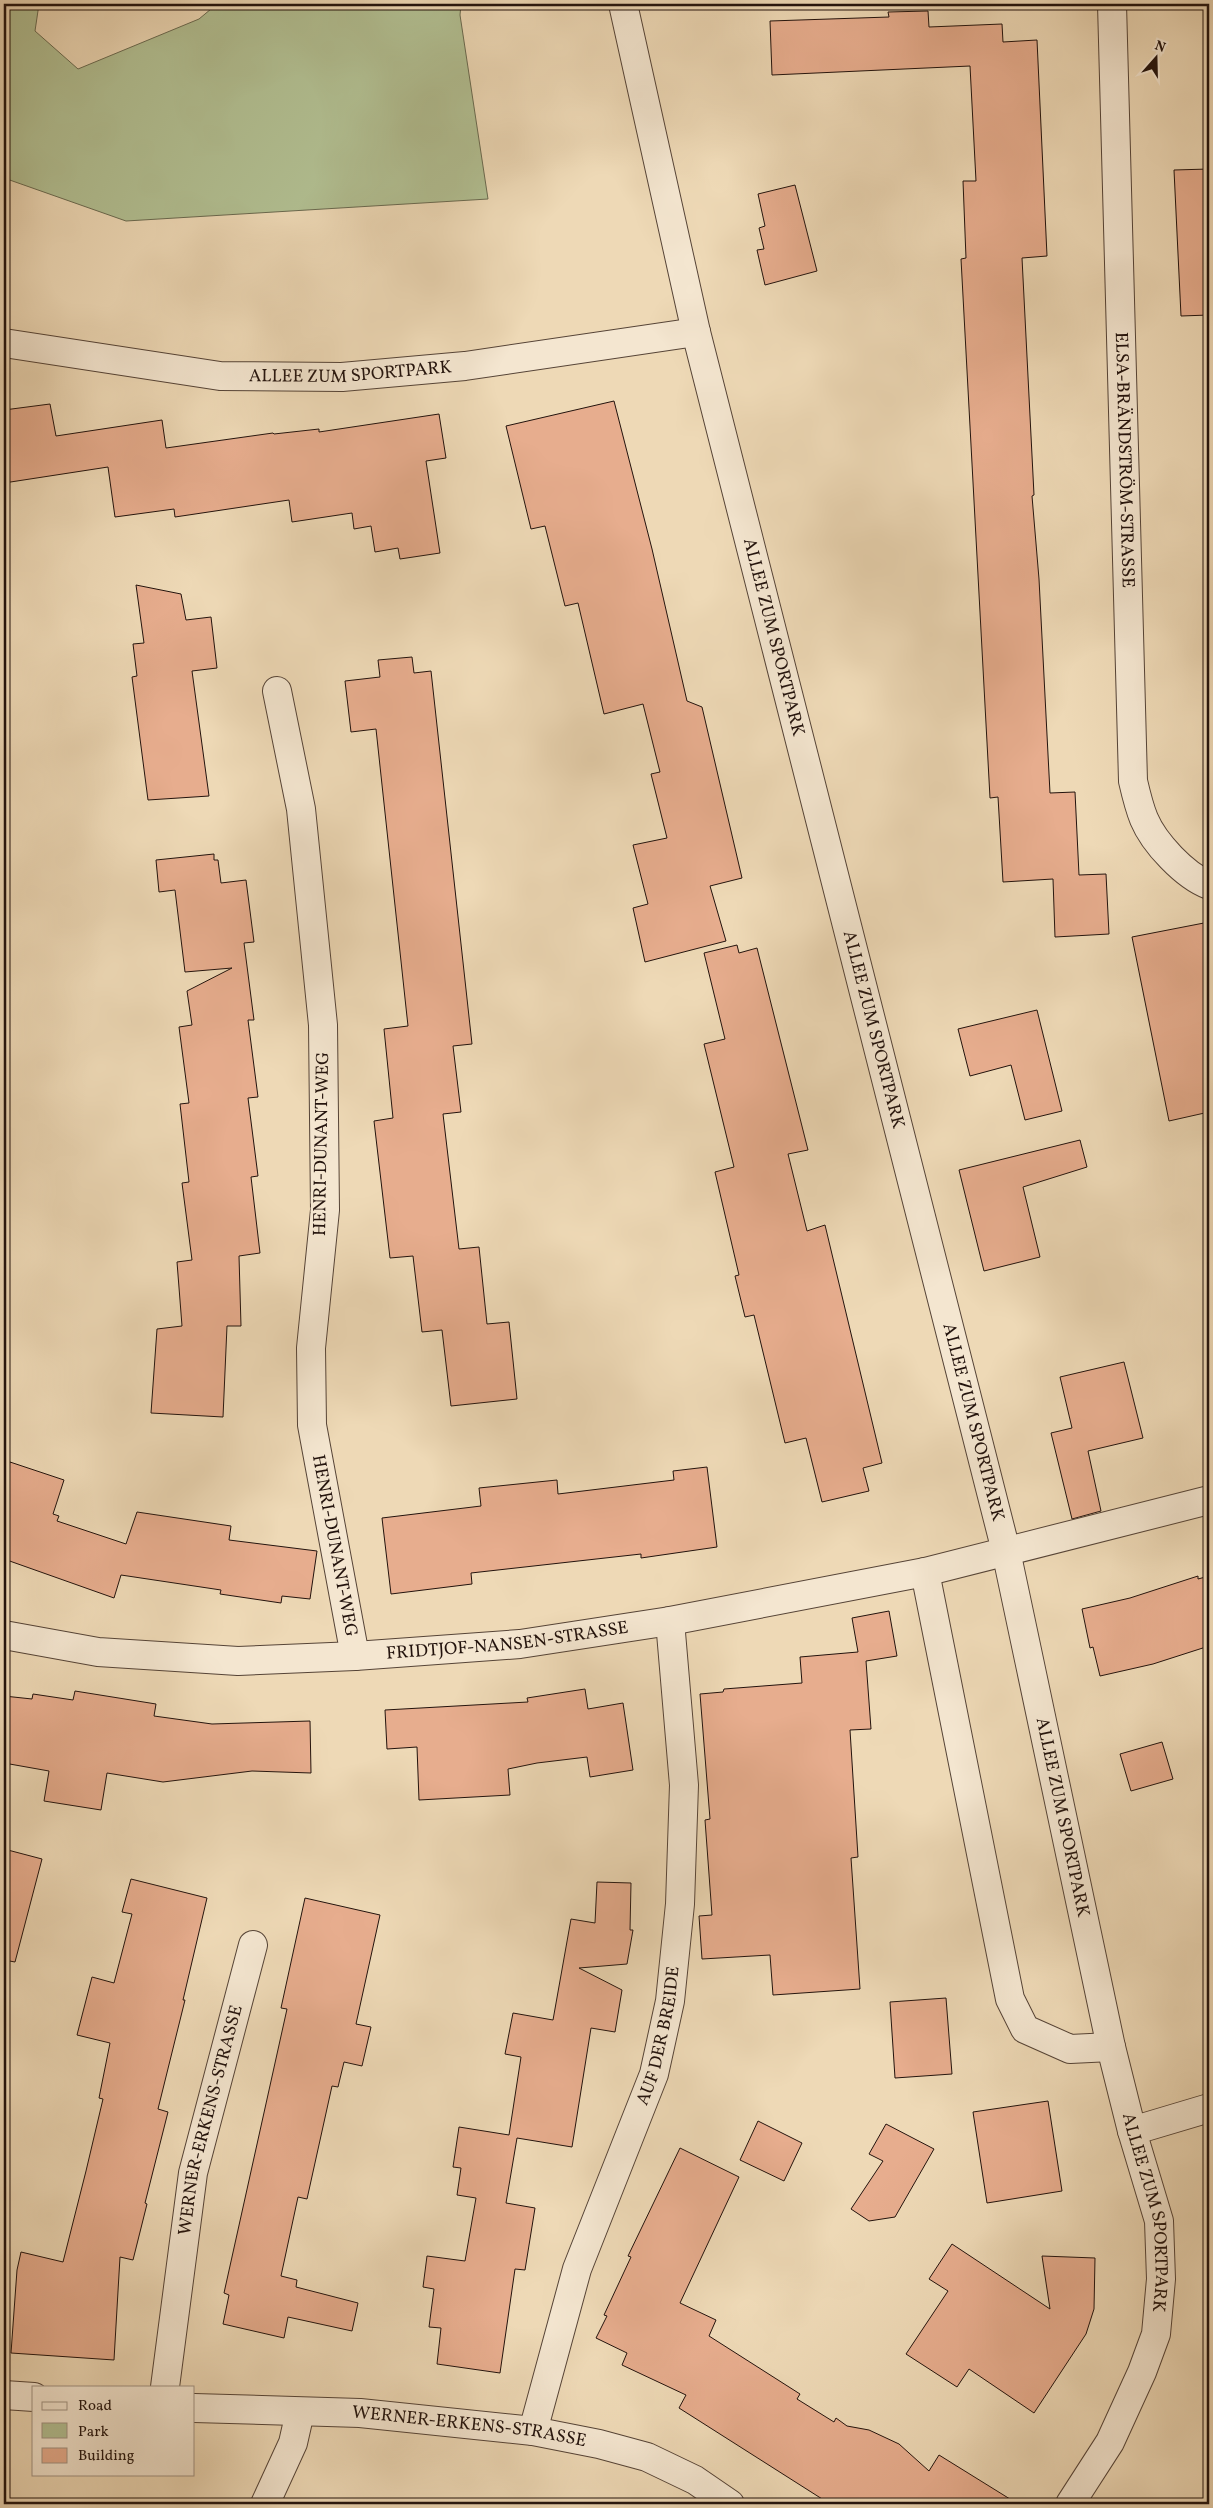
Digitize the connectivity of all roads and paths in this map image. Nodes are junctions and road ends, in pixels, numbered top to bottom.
1 (623, 4) edge
2 (1112, 4) edge
3 (696, 332) junction
4 (4, 344) edge
5 (277, 691) dead end
6 (1209, 885) edge
7 (1209, 1500) edge
8 (1006, 1551) junction
9 (924, 1572) junction
10 (670, 1621) junction
11 (4, 1635) edge
12 (355, 1656) junction
13 (252, 1945) dead end
14 (1111, 2047) junction
15 (1209, 2108) edge
16 (1132, 2131) junction
17 (165, 2386) edge
18 (4, 2395) edge
19 (32, 2397) edge
20 (195, 2408) edge
21 (300, 2412) junction
22 (534, 2431) junction
23 (266, 2504) edge
24 (730, 2504) edge
25 (1070, 2504) edge

1 - 3 street, ALLEE ZUM SPORTPARK
2 - 6 street, ELSA-BRÄNDSTRÖM-STRASSE
3 - 4 street, ALLEE ZUM SPORTPARK
3 - 8 street, ALLEE ZUM SPORTPARK
5 - 12 street, HENRI-DUNANT-WEG
7 - 8 street, FRIDTJOF-NANSEN-STRASSE
8 - 9 street, FRIDTJOF-NANSEN-STRASSE
8 - 14 street, ALLEE ZUM SPORTPARK
9 - 10 street, FRIDTJOF-NANSEN-STRASSE
9 - 14 street
10 - 12 street, FRIDTJOF-NANSEN-STRASSE
10 - 22 street, AUF DER BREIDE
11 - 12 street, FRIDTJOF-NANSEN-STRASSE
13 - 17 street, WERNER-ERKENS-STRASSE
14 - 16 street, ALLEE ZUM SPORTPARK
15 - 16 street
16 - 25 street, ALLEE ZUM SPORTPARK
18 - 19 street
20 - 21 street, WERNER-ERKENS-STRASSE
21 - 22 street, WERNER-ERKENS-STRASSE
21 - 23 street
22 - 24 street, WERNER-ERKENS-STRASSE

